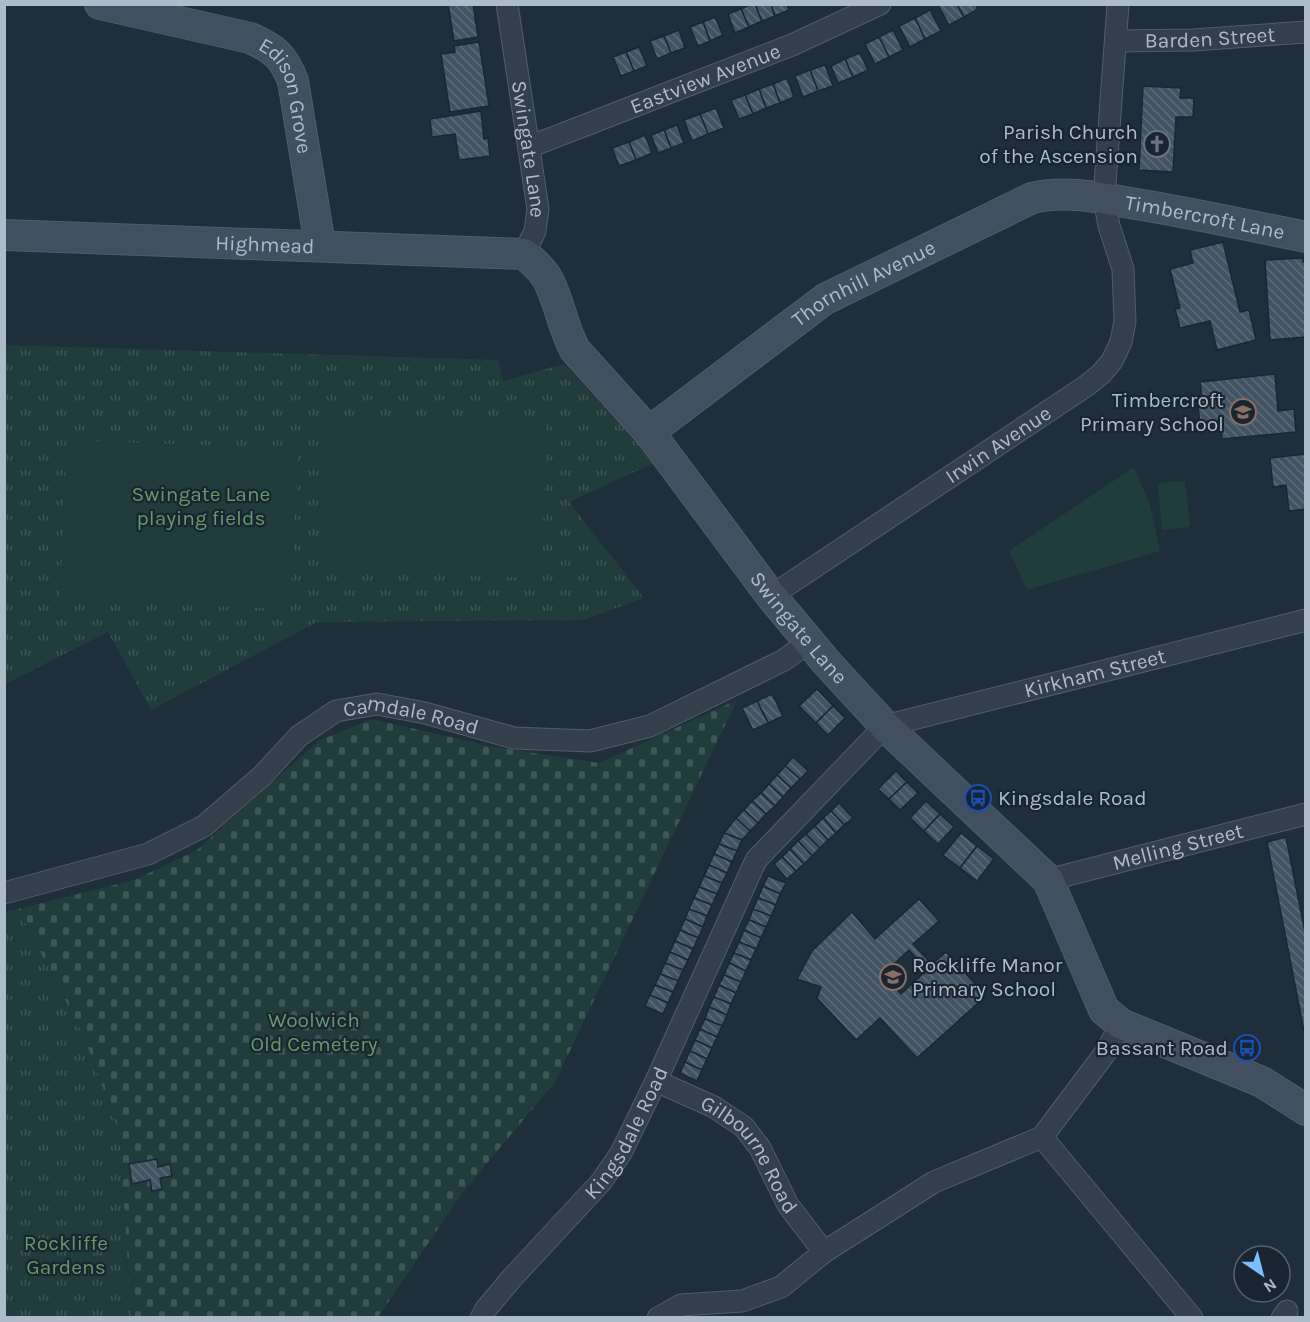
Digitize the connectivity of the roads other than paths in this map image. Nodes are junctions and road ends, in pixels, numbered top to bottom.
1 (100, 4) edge
2 (507, 4) edge
3 (880, 4) edge
4 (1118, 4) edge
5 (1305, 32) edge
6 (1116, 41) junction
7 (529, 147) junction
8 (1104, 198) junction
9 (4, 235) edge
10 (1305, 237) edge
11 (320, 245) junction
12 (524, 254) junction
13 (649, 432) junction
14 (771, 596) junction
15 (1305, 620) edge
16 (810, 641) junction
17 (885, 726) junction
18 (1305, 815) edge
19 (1048, 880) junction
20 (4, 893) edge
21 (1120, 1024) junction
22 (656, 1081) junction
23 (1305, 1110) edge
24 (1042, 1137) junction
25 (824, 1252) junction
26 (481, 1317) edge
27 (658, 1317) edge
28 (1192, 1317) edge

1 - 11 street, Edison Grove
2 - 7 street, Swingate Lane
3 - 7 street, Eastview Avenue
4 - 6 street, Irwin Avenue
5 - 6 street, Barden Street
6 - 8 street, Irwin Avenue
7 - 12 street, Swingate Lane
8 - 10 street, Timbercroft Lane
8 - 13 street, Thornhill Avenue
8 - 14 street, Irwin Avenue
9 - 11 street, Highmead
11 - 12 street, Highmead
12 - 13 street, Swingate Lane
13 - 14 street, Swingate Lane
14 - 16 street, Swingate Lane
15 - 17 street, Kirkham Street
16 - 17 street, Swingate Lane
16 - 20 street, Camdale Road
17 - 19 street, Swingate Lane
17 - 22 street, Kingsdale Road
18 - 19 street, Melling Street
19 - 21 street, Swingate Lane
21 - 23 street, Swingate Lane
21 - 24 street
22 - 25 street, Gilbourne Road
22 - 26 street, Kingsdale Road
24 - 25 street
24 - 28 street
25 - 27 street

